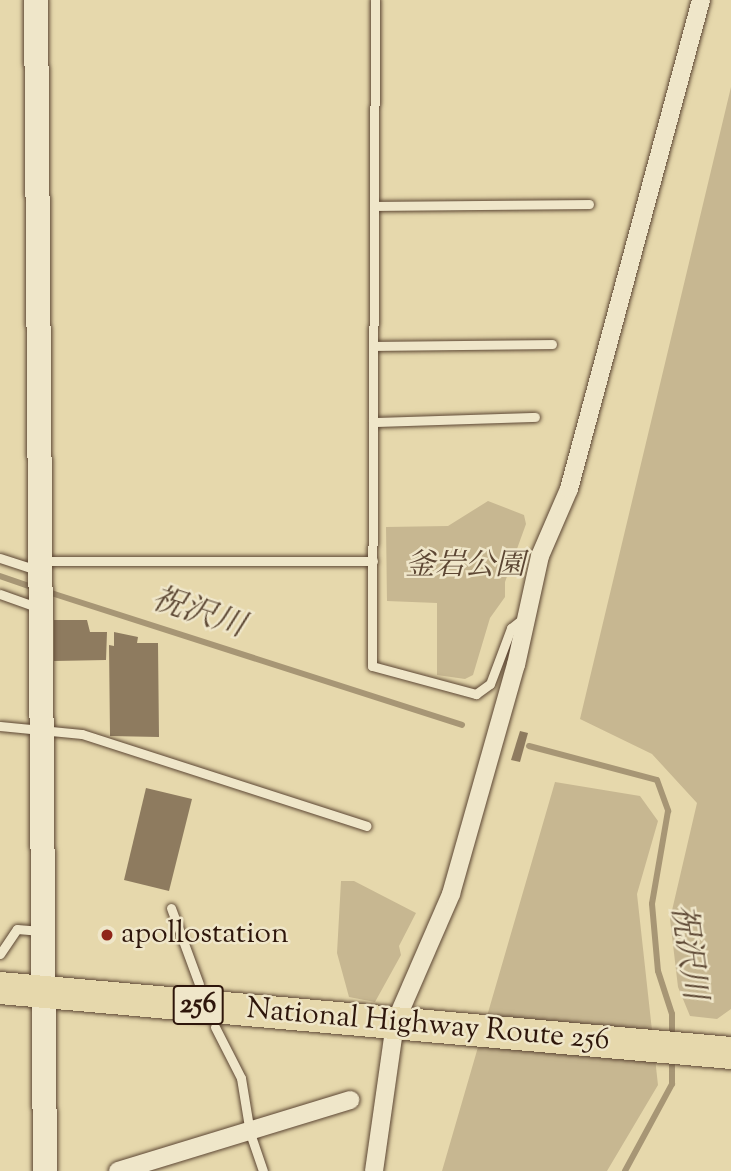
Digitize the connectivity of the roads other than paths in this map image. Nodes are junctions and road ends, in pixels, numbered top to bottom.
1 (36, 0) edge
2 (375, 0) edge
3 (701, 0) edge
4 (589, 204) dead end
5 (374, 206) junction
6 (552, 344) dead end
7 (374, 346) junction
8 (535, 417) dead end
9 (373, 422) junction
10 (0, 558) edge
11 (373, 561) junction
12 (41, 570) junction
13 (0, 594) edge
14 (41, 606) junction
15 (528, 615) junction
16 (0, 726) edge
17 (40, 732) junction
18 (366, 826) dead end
19 (171, 908) dead end
20 (43, 931) junction
21 (0, 954) edge
22 (199, 984) dead end
23 (0, 988) edge
24 (44, 991) junction
25 (402, 1024) junction
26 (215, 1027) dead end
27 (731, 1053) edge
28 (350, 1100) dead end
29 (250, 1133) junction
30 (45, 1171) edge
31 (118, 1171) edge
32 (263, 1171) edge
33 (374, 1171) edge

1 - 12 street
2 - 5 lane
3 - 15 street
4 - 5 lane
5 - 7 lane
6 - 7 lane
7 - 9 lane
8 - 9 lane
9 - 11 lane
10 - 12 lane
11 - 12 lane
11 - 15 lane
12 - 14 street
13 - 14 lane
14 - 17 street
15 - 25 street
16 - 17 lane
17 - 18 lane
17 - 20 street
19 - 22 lane
20 - 21 lane
20 - 24 street
23 - 24 highway, National Highway Route 256 / 256
24 - 25 highway, National Highway Route 256 / 256
24 - 30 street
25 - 27 highway, National Highway Route 256 / 256
25 - 33 street
26 - 29 lane
28 - 29 street
29 - 31 street
29 - 32 lane

